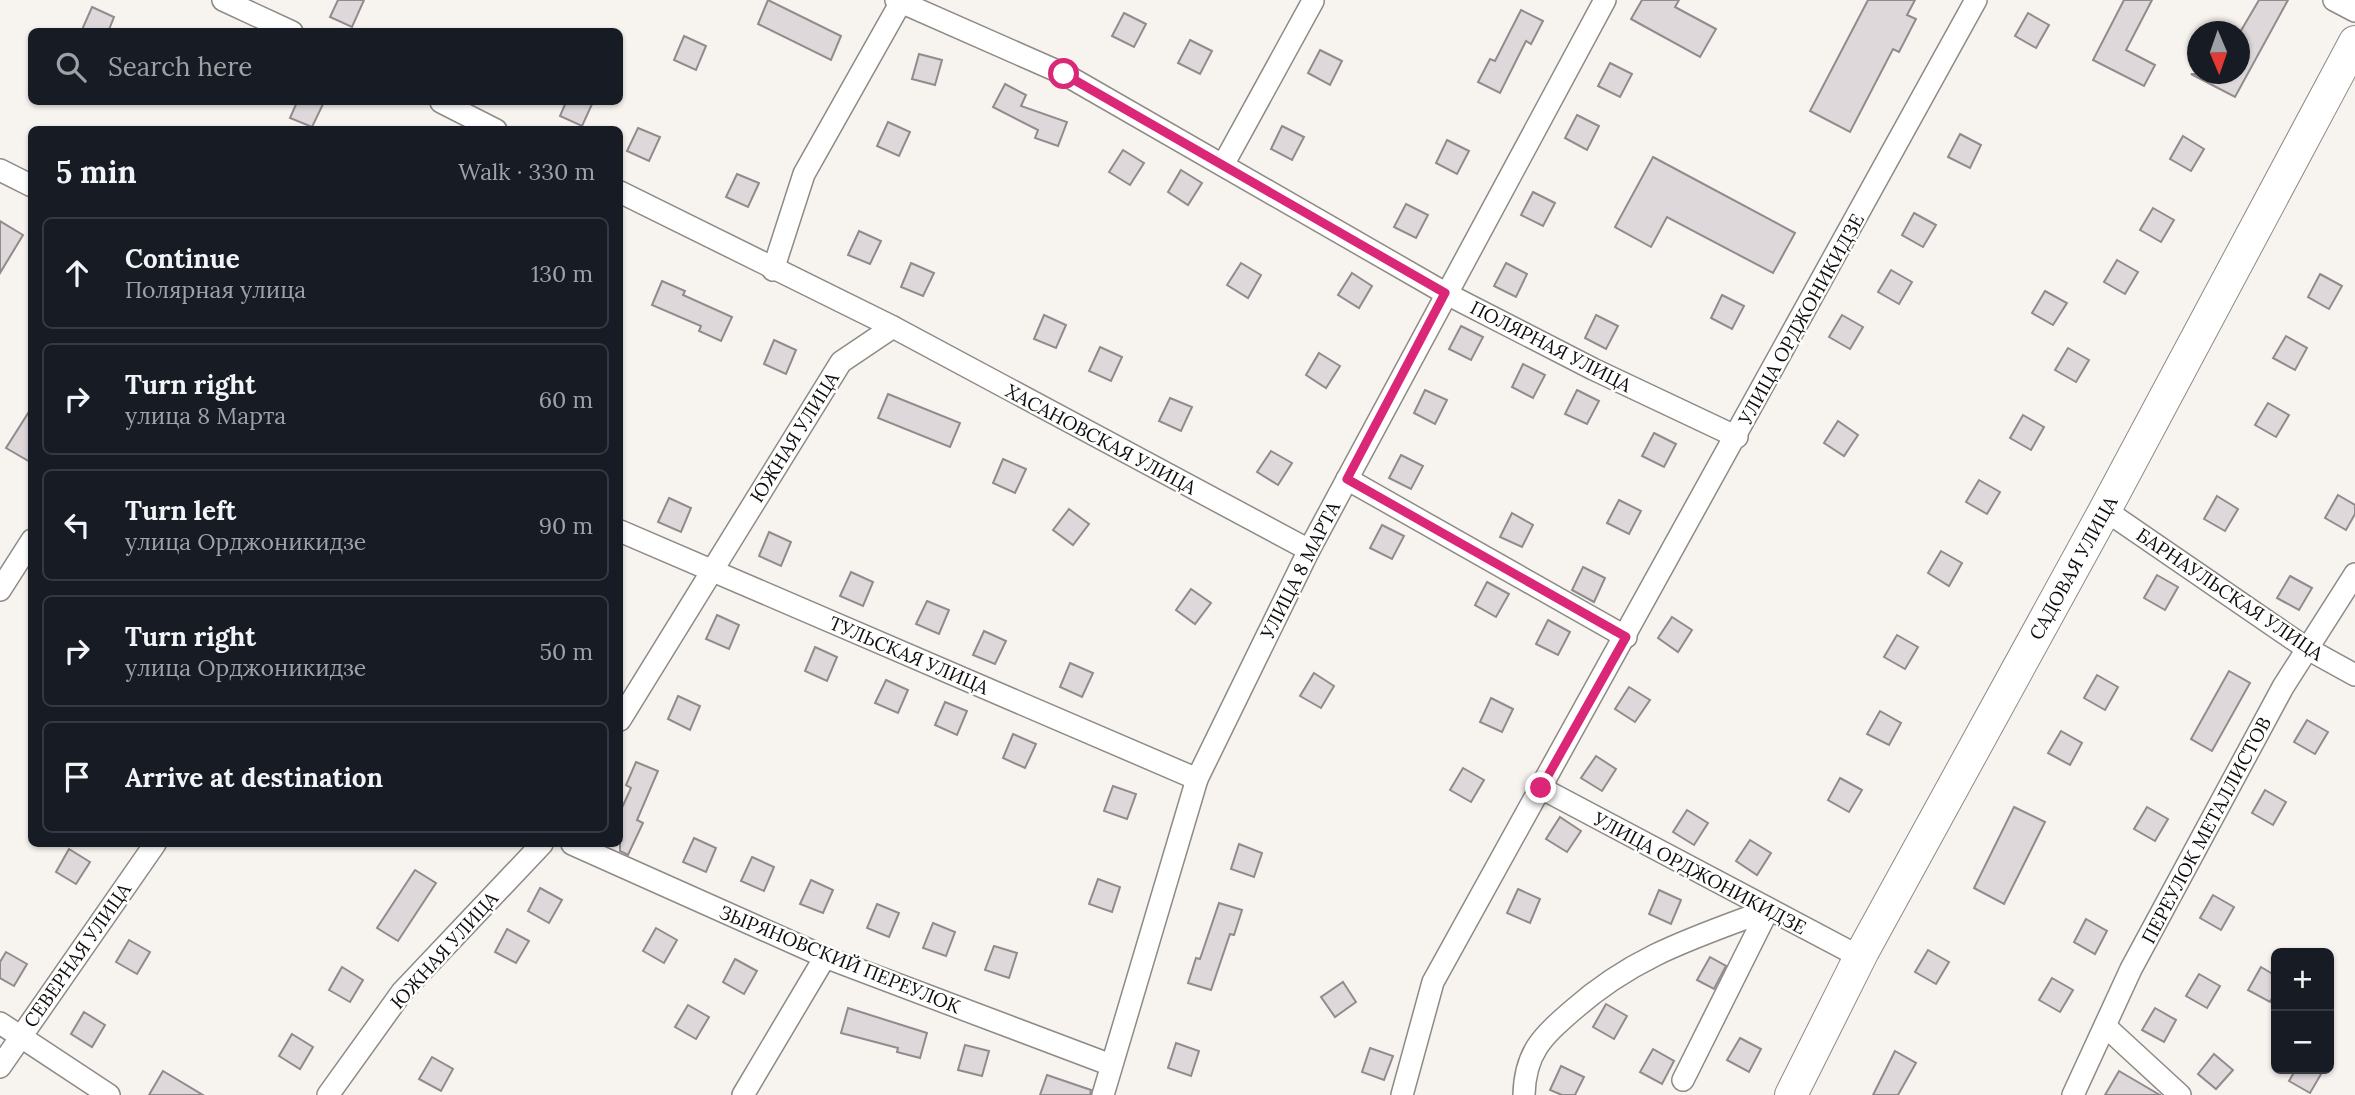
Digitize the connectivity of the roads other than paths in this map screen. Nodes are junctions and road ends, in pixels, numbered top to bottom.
1 (223, 0) edge
2 (1605, 0) edge
3 (1976, 0) edge
4 (2333, 0) edge
5 (899, 1) edge
6 (1313, 2) edge
7 (2355, 12) edge
8 (283, 28) edge
9 (2351, 59) edge
10 (447, 105) edge
11 (488, 126) edge
12 (1223, 165) junction
13 (2, 175) edge
14 (28, 185) edge
15 (623, 194) edge
16 (774, 270) junction
17 (1445, 293) junction
18 (893, 327) junction
19 (1737, 437) junction
20 (1347, 479) junction
21 (2105, 510) junction
22 (623, 532) edge
23 (28, 546) edge
24 (1309, 550) junction
25 (710, 570) junction
26 (2355, 574) edge
27 (0, 590) edge
28 (1626, 637) junction
29 (2306, 648) junction
30 (2355, 676) edge
31 (623, 715) edge
32 (1197, 779) junction
33 (1541, 788) junction
34 (153, 847) edge
35 (539, 847) edge
36 (579, 847) edge
37 (1768, 911) junction
38 (825, 957) junction
39 (1860, 957) junction
40 (0, 1023) edge
41 (2105, 1026) junction
42 (19, 1037) junction
43 (1111, 1065) junction
44 (0, 1066) edge
45 (1683, 1080) dead end
46 (109, 1095) edge
47 (328, 1095) edge
48 (743, 1095) edge
49 (1104, 1095) edge
50 (1402, 1095) edge
51 (1524, 1095) edge
52 (1791, 1095) edge
53 (2073, 1095) edge
54 (2180, 1095) edge

1 - 8 street
2 - 17 street, УЛИЦА 8 МАРТА
3 - 19 street, УЛИЦА ОРДЖОНИКИДЗЕ
4 - 7 street
5 - 12 street, ПОЛЯРНАЯ УЛИЦА
5 - 16 street
6 - 12 street
9 - 21 street, САДОВАЯ УЛИЦА
10 - 11 street
12 - 17 street, ПОЛЯРНАЯ УЛИЦА
13 - 14 street
15 - 16 street
16 - 18 street
17 - 19 street, ПОЛЯРНАЯ УЛИЦА
17 - 20 street, УЛИЦА 8 МАРТА
18 - 24 street, ХАСАНОВСКАЯ УЛИЦА
18 - 25 street, ЮЖНАЯ УЛИЦА
19 - 28 street, УЛИЦА ОРДЖОНИКИДЗЕ
20 - 24 street, УЛИЦА 8 МАРТА
20 - 28 street
21 - 29 street, БАРНАУЛЬСКАЯ УЛИЦА
21 - 39 street, САДОВАЯ УЛИЦА
22 - 25 street, ТУЛЬСКАЯ УЛИЦА
23 - 27 street
24 - 32 street, УЛИЦА 8 МАРТА
25 - 31 street, ЮЖНАЯ УЛИЦА
25 - 32 street, ТУЛЬСКАЯ УЛИЦА
26 - 29 street, ПЕРЕУЛОК МЕТАЛЛИСТОВ
28 - 33 street, УЛИЦА ОРДЖОНИКИДЗЕ
29 - 30 street, БАРНАУЛЬСКАЯ УЛИЦА
29 - 41 street, ПЕРЕУЛОК МЕТАЛЛИСТОВ
32 - 43 street, УЛИЦА 8 МАРТА
33 - 37 street, УЛИЦА ОРДЖОНИКИДЗЕ
33 - 50 street, УЛИЦА ОРДЖОНИКИДЗЕ
34 - 42 street, СЕВЕРНАЯ УЛИЦА
35 - 47 street, ЮЖНАЯ УЛИЦА
36 - 38 street, ЗЫРЯНОВСКИЙ ПЕРЕУЛОК
37 - 39 street, УЛИЦА ОРДЖОНИКИДЗЕ
37 - 45 street
37 - 51 street
38 - 43 street, ЗЫРЯНОВСКИЙ ПЕРЕУЛОК
38 - 48 street
39 - 52 street, САДОВАЯ УЛИЦА
40 - 42 street
41 - 53 street, ПЕРЕУЛОК МЕТАЛЛИСТОВ
41 - 54 street
42 - 44 street, СЕВЕРНАЯ УЛИЦА
42 - 46 street
43 - 49 street, УЛИЦА 8 МАРТА

